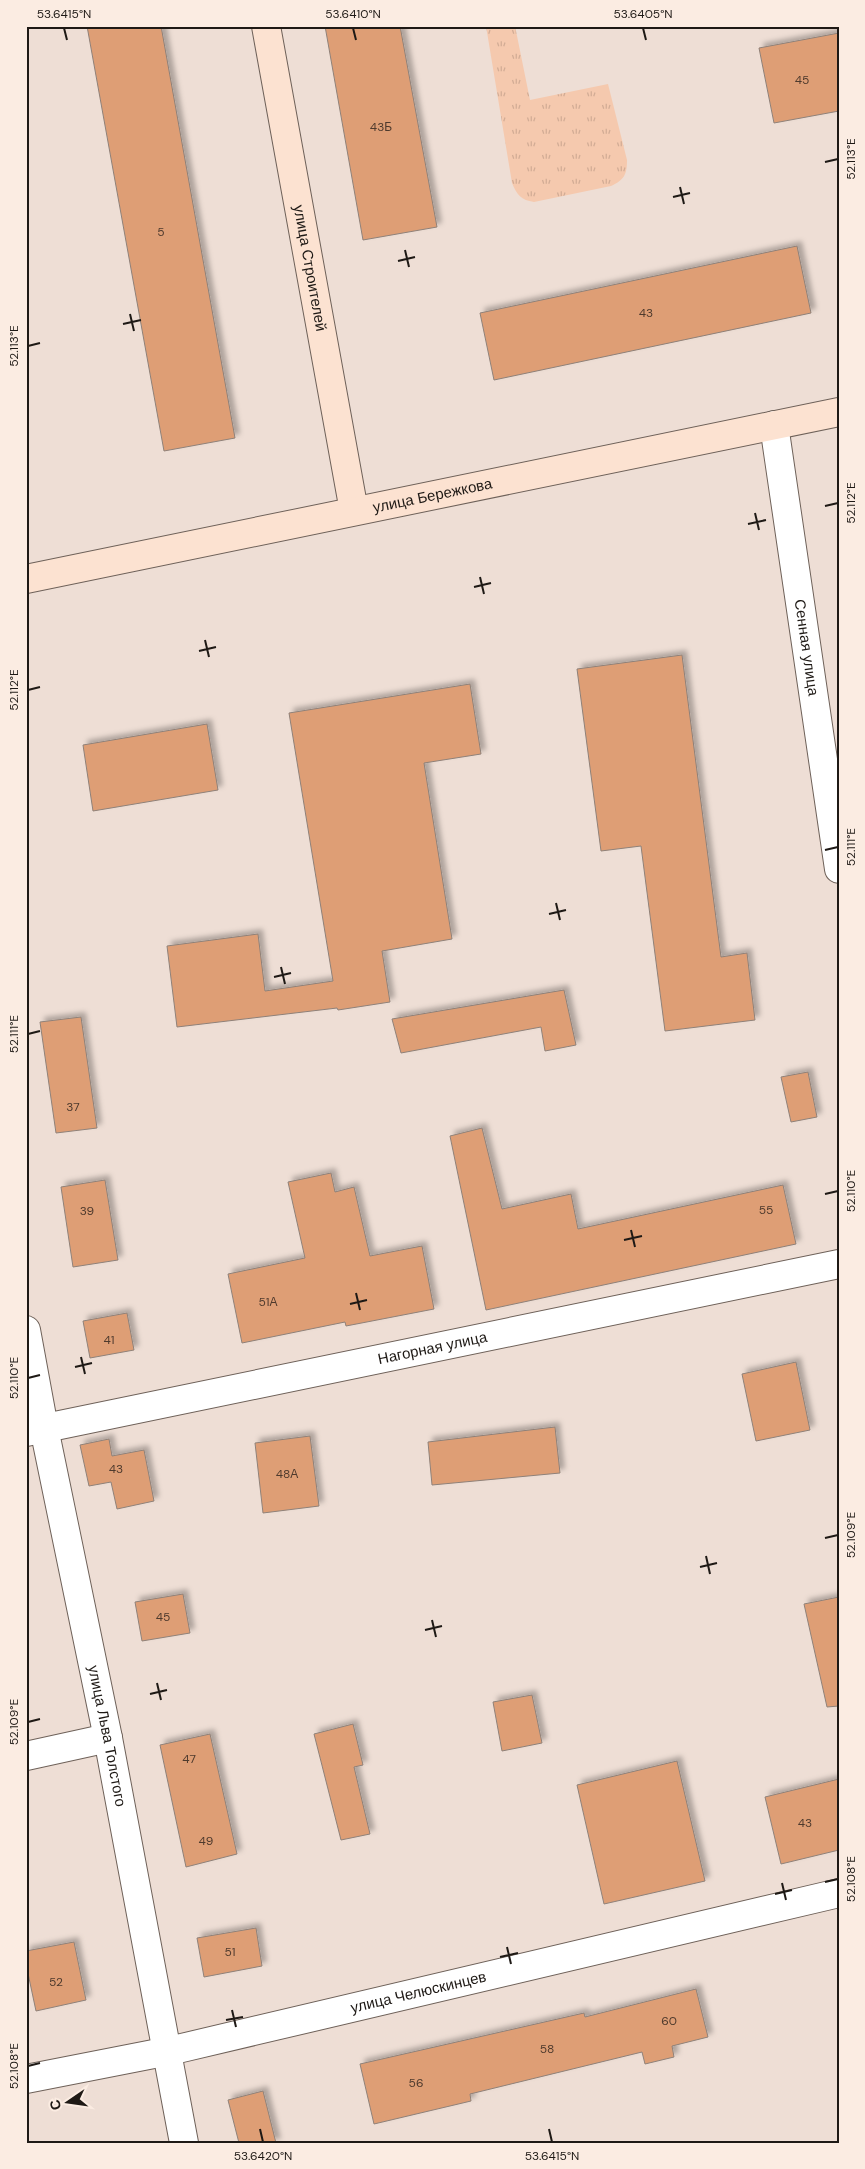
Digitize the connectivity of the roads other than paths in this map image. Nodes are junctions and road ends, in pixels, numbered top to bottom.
1 (266, 26) edge
2 (839, 412) edge
3 (774, 425) junction
4 (354, 511) junction
5 (26, 579) edge
6 (839, 869) edge
7 (839, 1264) edge
8 (26, 1330) edge
9 (35, 1430) edge
10 (108, 1738) junction
11 (26, 1756) edge
12 (839, 1893) edge
13 (169, 2051) junction
14 (26, 2079) edge
15 (184, 2143) edge

1 - 4 street, улица Строителей
2 - 3 street, улица Бережкова
3 - 4 street, улица Бережкова
3 - 6 street, Сенная улица
4 - 5 street, улица Бережкова
7 - 9 street, Нагорная улица
8 - 9 street, улица Льва Толстого
9 - 10 street, улица Льва Толстого
10 - 11 street
10 - 13 street, улица Льва Толстого
12 - 13 street, улица Челюскинцев
13 - 14 street, улица Челюскинцев
13 - 15 street, улица Льва Толстого

